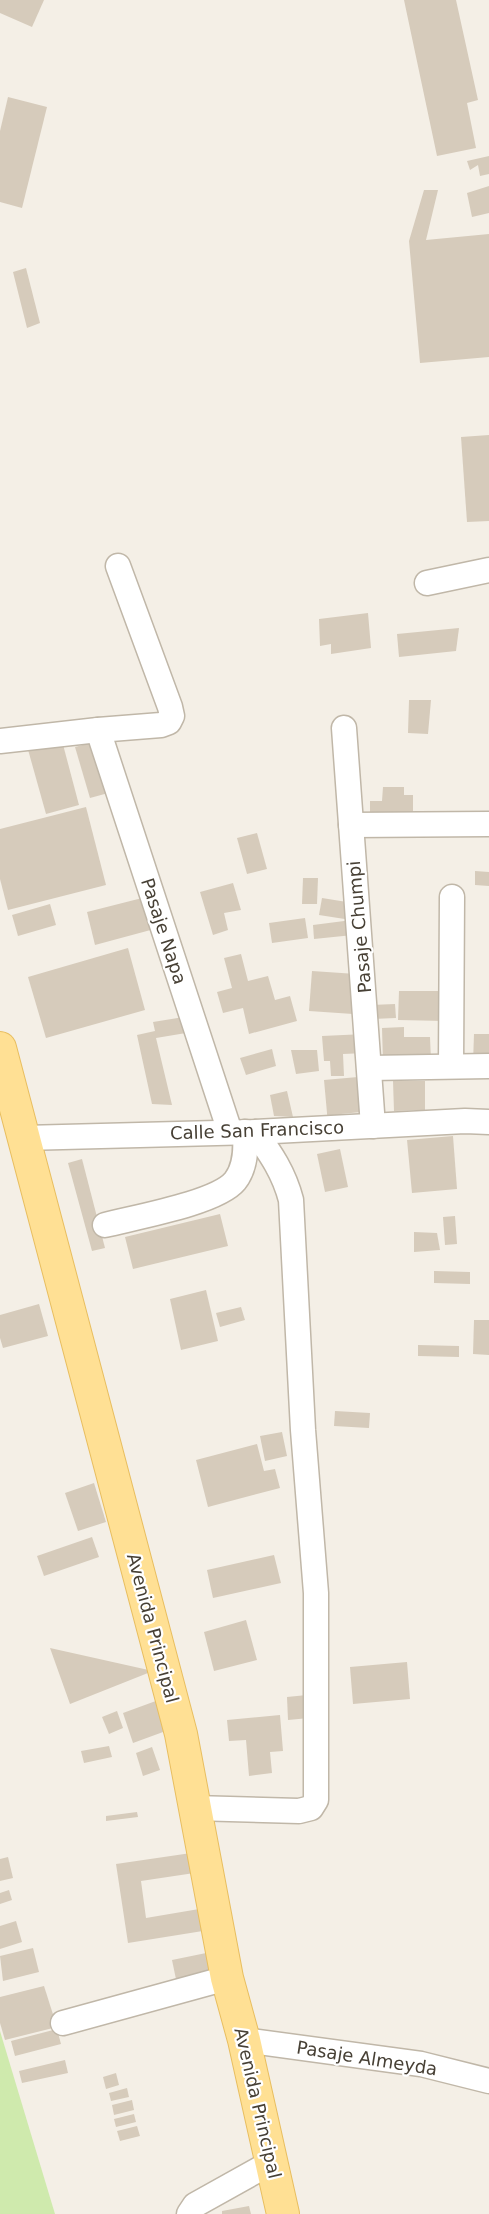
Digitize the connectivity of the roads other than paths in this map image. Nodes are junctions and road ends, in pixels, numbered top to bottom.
1 (118, 566) dead end
2 (489, 570) edge
3 (427, 583) dead end
4 (344, 728) dead end
5 (98, 730) junction
6 (0, 741) edge
7 (489, 824) edge
8 (351, 825) junction
9 (452, 897) dead end
10 (0, 1048) edge
11 (451, 1066) junction
12 (489, 1066) edge
13 (370, 1068) junction
14 (489, 1122) edge
15 (373, 1126) junction
16 (243, 1132) junction
17 (24, 1138) junction
18 (105, 1225) dead end
19 (194, 1808) junction
20 (227, 1978) junction
21 (63, 2023) dead end
22 (244, 2040) junction
23 (489, 2081) edge
24 (272, 2162) junction
25 (189, 2214) edge
26 (283, 2214) edge

1 - 5 street
2 - 3 street
4 - 8 street, Pasaje Chumpi
5 - 6 street
5 - 16 street, Pasaje Napa
7 - 8 street
8 - 13 street, Pasaje Chumpi
9 - 11 street
10 - 17 main road, Avenida Principal
11 - 12 street
11 - 13 street
13 - 15 street, Pasaje Chumpi
14 - 15 street, Calle San Francisco
15 - 16 street, Calle San Francisco
16 - 17 street, Calle San Francisco
16 - 18 street
16 - 19 street
17 - 19 main road, Avenida Principal
19 - 20 main road, Avenida Principal
20 - 21 street
20 - 22 main road, Avenida Principal
22 - 23 street, Pasaje Almeyda
22 - 24 main road, Avenida Principal
24 - 25 street
24 - 26 main road, Avenida Principal

